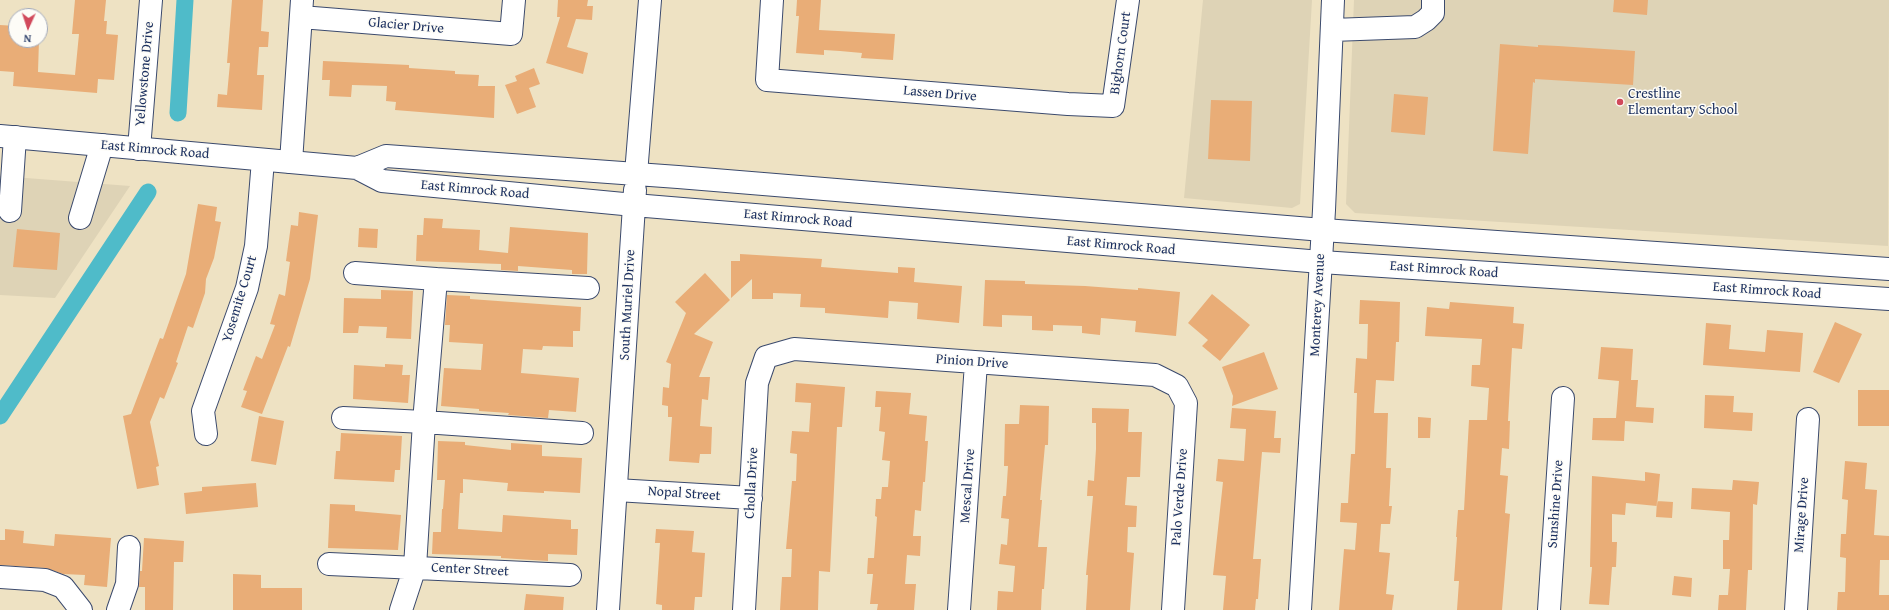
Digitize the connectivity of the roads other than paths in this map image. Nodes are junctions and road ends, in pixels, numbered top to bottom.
1 (151, 0) edge
2 (514, 0) edge
3 (650, 0) edge
4 (772, 0) edge
5 (1128, 0) edge
6 (1333, 0) edge
7 (1433, 0) edge
8 (301, 8) edge
9 (1332, 30) junction
10 (1113, 106) joint
11 (8, 137) edge
12 (102, 145) junction
13 (139, 149) junction
14 (263, 160) junction
15 (292, 162) junction
16 (357, 168) junction
17 (636, 174) junction
18 (634, 205) junction
19 (10, 211) dead end
20 (80, 218) dead end
21 (1323, 230) junction
22 (1321, 262) junction
23 (1889, 268) edge
24 (355, 273) dead end
25 (436, 278) junction
26 (588, 288) dead end
27 (1889, 299) edge
28 (766, 357) joint
29 (976, 363) junction
30 (1177, 386) joint
31 (1563, 398) dead end
32 (343, 418) dead end
33 (1808, 419) dead end
34 (424, 422) junction
35 (582, 433) dead end
36 (206, 434) dead end
37 (616, 490) junction
38 (751, 498) junction
39 (129, 547) dead end
40 (329, 564) dead end
41 (415, 567) junction
42 (570, 575) dead end
43 (0, 577) edge
44 (82, 610) edge
45 (118, 610) edge
46 (401, 610) edge
47 (608, 610) edge
48 (744, 610) edge
49 (959, 610) edge
50 (1173, 610) edge
51 (1300, 610) edge
52 (1549, 610) edge
53 (1796, 610) edge

1 - 13 street, Yellowstone Drive
2 - 8 street, Glacier Drive
3 - 17 street, South Muriel Drive
4 - 10 street, Lassen Drive
5 - 10 street, Bighorn Court
6 - 9 street, Monterey Avenue
7 - 9 street
8 - 15 street
9 - 21 street, Monterey Avenue
11 - 12 street, East Rimrock Road
11 - 19 street
12 - 13 street, East Rimrock Road
12 - 20 street
13 - 14 street, East Rimrock Road
14 - 15 street, East Rimrock Road
14 - 36 street, Yosemite Court
15 - 16 street, East Rimrock Road
16 - 17 street, East Rimrock Road
16 - 18 street, East Rimrock Road
17 - 18 street, South Muriel Drive
17 - 21 street, East Rimrock Road
18 - 22 street, East Rimrock Road
18 - 37 street, South Muriel Drive
21 - 22 street, Monterey Avenue
21 - 23 street, East Rimrock Road
22 - 27 street, East Rimrock Road
22 - 51 street, Monterey Avenue
24 - 25 street
25 - 26 street
25 - 34 street
28 - 29 street, Pinion Drive
28 - 38 street, Cholla Drive
29 - 30 street, Pinion Drive
29 - 49 street, Mescal Drive
30 - 50 street, Palo Verde Drive
31 - 52 street, Sunshine Drive
32 - 34 street
33 - 53 street, Mirage Drive
34 - 35 street
34 - 41 street
37 - 38 street, Nopal Street
37 - 47 street, South Muriel Drive
38 - 48 street, Cholla Drive
39 - 45 street
40 - 41 street
41 - 42 street, Center Street
41 - 46 street, Center Street
43 - 44 street

